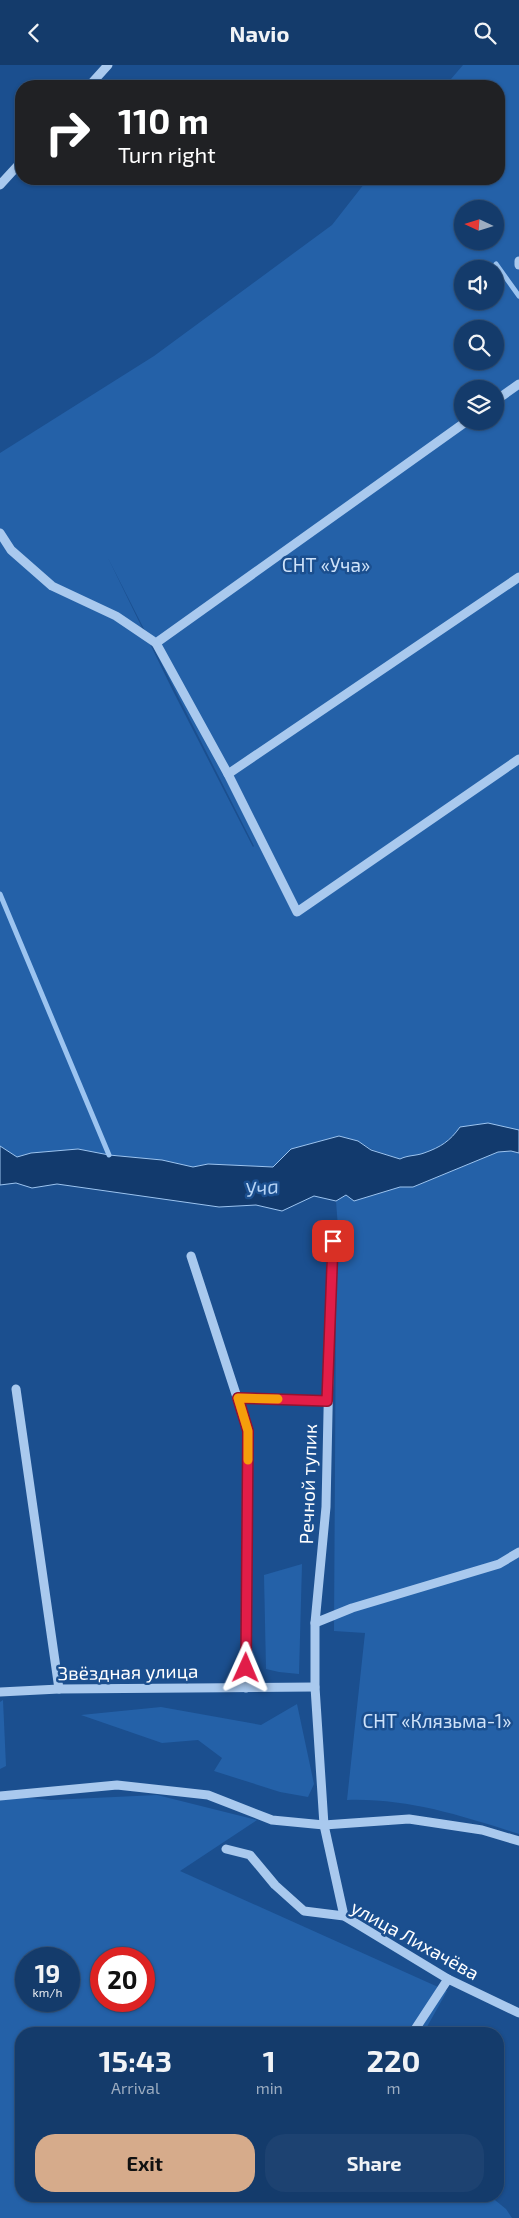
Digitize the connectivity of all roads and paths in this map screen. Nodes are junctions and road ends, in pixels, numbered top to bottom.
1 (108, 65) edge
2 (94, 80) edge
3 (15, 167) edge
4 (4, 175) edge
5 (0, 185) edge
6 (519, 261) edge
7 (519, 265) edge
8 (519, 384) edge
9 (504, 395) edge
10 (454, 430) edge
11 (0, 533) edge
12 (519, 577) edge
13 (156, 643) junction
14 (519, 759) edge
15 (228, 774) junction
16 (332, 1225) dead end
17 (191, 1256) dead end
18 (16, 1389) dead end
19 (238, 1398) junction
20 (327, 1401) junction
21 (519, 1552) edge
22 (315, 1623) junction
23 (246, 1687) junction
24 (316, 1687) junction
25 (59, 1689) junction
26 (0, 1692) edge
27 (0, 1796) edge
28 (324, 1825) junction
29 (519, 1841) edge
30 (226, 1849) dead end
31 (344, 1916) junction
32 (448, 1979) junction
33 (519, 2013) edge
34 (417, 2027) edge

1 - 2 street
3 - 4 street
4 - 5 street
6 - 7 street
8 - 9 street
10 - 13 street
11 - 13 street
12 - 15 street
13 - 15 street
14 - 15 street
16 - 20 street, Речной тупик
17 - 19 street
18 - 25 street
19 - 20 street
19 - 23 street
20 - 22 street, Речной тупик
21 - 22 street
22 - 24 street, Речной тупик
23 - 24 street, Звёздная улица
23 - 25 street, Звёздная улица
24 - 28 street, Речной тупик
25 - 26 street, Звёздная улица
27 - 28 street
28 - 29 street
28 - 31 street, Речной тупик
30 - 31 street, улица Лихачёва
31 - 32 street, улица Лихачёва
32 - 33 street, улица Лихачёва
32 - 34 street

